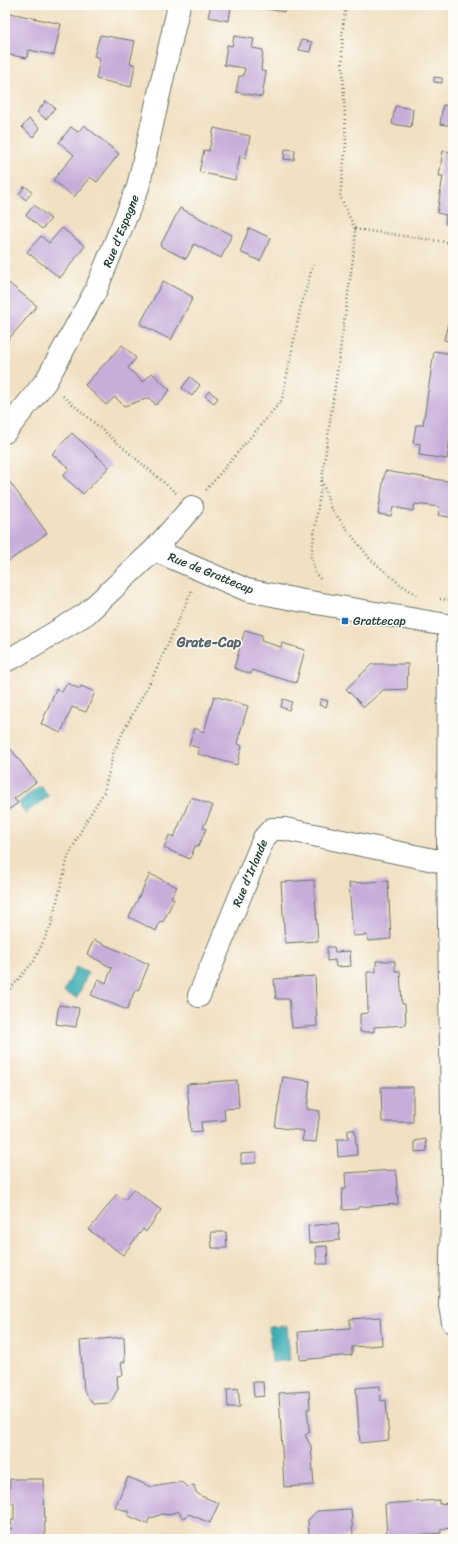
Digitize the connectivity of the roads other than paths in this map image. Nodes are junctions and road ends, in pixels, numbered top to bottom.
1 (179, 5) edge
2 (5, 432) edge
3 (192, 507) road end
4 (154, 550) junction
5 (451, 626) edge
6 (5, 661) edge
7 (448, 864) junction
8 (199, 996) dead end
9 (453, 1171) edge
10 (453, 1322) edge

1 - 2 street, Rue d'Espagne
3 - 4 street
4 - 5 street, Rue de Grattecap
4 - 6 street, Rue de Grattecap
5 - 7 street
7 - 8 street, Rue d'Irlande
7 - 9 street
9 - 10 street

